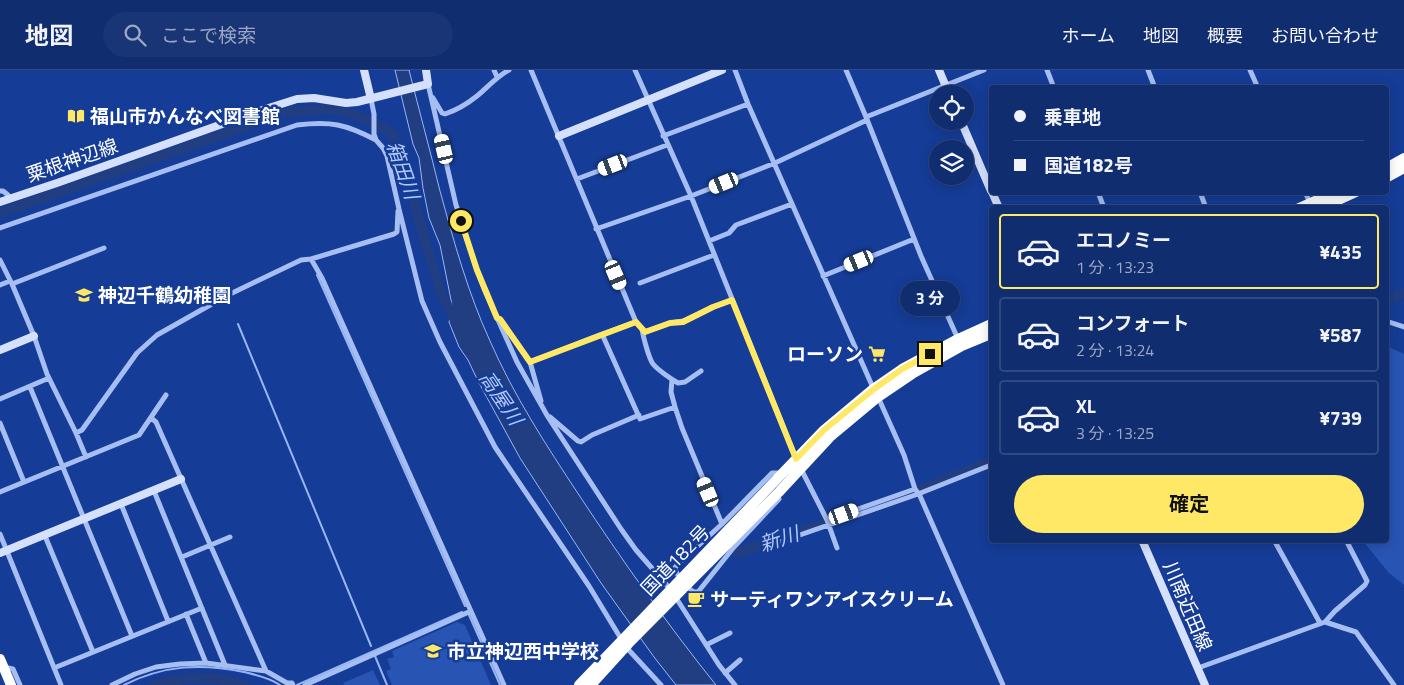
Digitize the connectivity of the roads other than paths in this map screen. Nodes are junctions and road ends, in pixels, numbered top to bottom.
1 (364, 70) edge
2 (426, 70) edge
3 (494, 70) edge
4 (509, 70) edge
5 (531, 70) edge
6 (635, 70) edge
7 (722, 70) edge
8 (735, 70) edge
9 (846, 70) edge
10 (939, 70) edge
11 (984, 70) edge
12 (1047, 70) edge
13 (1148, 70) edge
14 (1250, 70) edge
15 (497, 77) junction
16 (427, 84) junction
17 (946, 85) edge
18 (948, 85) edge
19 (1053, 85) edge
20 (1154, 85) edge
21 (1257, 85) edge
22 (431, 93) junction
23 (929, 93) edge
24 (374, 98) junction
25 (648, 100) junction
26 (748, 104) junction
27 (867, 119) junction
28 (965, 130) edge
29 (559, 136) junction
30 (663, 136) junction
31 (376, 140) junction
32 (667, 145) junction
33 (1404, 158) edge
34 (775, 163) junction
35 (1389, 166) edge
36 (1404, 168) edge
37 (1389, 176) edge
38 (577, 179) junction
39 (989, 185) edge
40 (0, 191) edge
41 (1329, 195) edge
42 (1349, 195) edge
43 (691, 196) junction
44 (10, 199) junction
45 (0, 202) edge
46 (792, 204) junction
47 (1311, 205) edge
48 (1328, 205) edge
49 (399, 209) junction
50 (0, 228) edge
51 (596, 229) junction
52 (914, 239) junction
53 (709, 241) junction
54 (104, 248) dead end
55 (714, 255) junction
56 (311, 259) junction
57 (0, 260) edge
58 (823, 276) junction
59 (11, 282) junction
60 (640, 283) dead end
61 (0, 285) edge
62 (732, 300) junction
63 (497, 318) junction
64 (636, 322) junction
65 (1389, 322) edge
66 (989, 325) edge
67 (1404, 327) edge
68 (642, 329) junction
69 (602, 334) junction
70 (989, 335) edge
71 (34, 336) junction
72 (958, 339) junction
73 (0, 350) edge
74 (530, 362) junction
75 (701, 371) dead end
76 (49, 378) junction
77 (672, 380) junction
78 (30, 387) junction
79 (876, 393) junction
80 (166, 395) dead end
81 (0, 399) edge
82 (540, 404) junction
83 (675, 407) junction
84 (639, 415) junction
85 (548, 417) junction
86 (151, 418) junction
87 (0, 423) edge
88 (76, 433) junction
89 (86, 457) junction
90 (798, 463) junction
91 (63, 466) junction
92 (989, 466) edge
93 (783, 473) junction
94 (181, 479) junction
95 (24, 482) junction
96 (915, 489) junction
97 (154, 491) junction
98 (0, 492) edge
99 (779, 492) junction
100 (918, 494) junction
101 (121, 504) junction
102 (84, 519) junction
103 (828, 523) junction
104 (722, 524) junction
105 (0, 534) edge
106 (45, 536) junction
107 (230, 537) dead end
108 (1143, 543) edge
109 (1276, 543) edge
110 (1348, 543) edge
111 (210, 545) junction
112 (768, 546) dead end
113 (838, 548) dead end
114 (3, 552) edge
115 (182, 557) junction
116 (678, 575) dead end
117 (691, 590) dead end
118 (671, 595) junction
119 (202, 608) junction
120 (471, 611) junction
121 (186, 614) junction
122 (168, 621) junction
123 (1323, 623) junction
124 (730, 633) dead end
125 (132, 636) junction
126 (626, 641) junction
127 (706, 645) junction
128 (93, 652) junction
129 (740, 660) dead end
130 (206, 663) junction
131 (225, 665) junction
132 (1, 668) edge
133 (54, 668) junction
134 (1198, 668) junction
135 (266, 671) junction
136 (725, 673) junction
137 (3, 685) edge
138 (11, 685) edge
139 (20, 685) edge
140 (61, 685) edge
141 (112, 685) edge
142 (293, 685) edge
143 (305, 685) edge
144 (504, 685) edge
145 (579, 685) edge
146 (591, 685) edge
147 (661, 685) edge
148 (735, 685) edge
149 (1003, 685) edge
150 (1205, 685) edge
151 (1394, 685) edge

1 - 24 main road
2 - 16 main road
3 - 15 street
4 - 15 street
5 - 29 street
6 - 25 street
7 - 25 main road
8 - 26 street
9 - 27 street
10 - 17 main road
11 - 18 street
12 - 19 street
13 - 20 street
14 - 21 street
15 - 22 street
16 - 22 street
16 - 24 main road, 粟根神辺線
22 - 63 street
23 - 27 street
24 - 31 street
24 - 44 main road, 粟根神辺線
25 - 29 main road
25 - 30 street
26 - 30 street
26 - 34 street
27 - 34 street
27 - 52 street
28 - 39 main road
29 - 38 street
30 - 32 street
31 - 49 street
31 - 50 street
32 - 38 street
32 - 43 street
33 - 35 highway
34 - 43 street
34 - 46 street
36 - 37 highway
38 - 51 street
40 - 44 street
41 - 47 highway
42 - 48 highway
43 - 51 street
43 - 53 street
44 - 45 main road, 粟根神辺線
46 - 53 street
46 - 58 street
49 - 56 street
49 - 126 street
51 - 64 street
52 - 58 street
52 - 72 street
53 - 55 street
54 - 59 street
55 - 60 street
55 - 62 street
56 - 88 street
56 - 120 street
57 - 59 street
58 - 79 street
59 - 61 street
59 - 71 street
62 - 68 street
62 - 90 street
63 - 74 street
63 - 82 street
64 - 68 street
64 - 69 street
65 - 67 street
66 - 72 highway, 国道182号
68 - 77 street
69 - 74 street
69 - 84 street
70 - 79 highway, 国道182号
71 - 73 main road
71 - 76 street
72 - 79 highway, 国道182号
74 - 82 street
75 - 77 street
76 - 78 street
76 - 88 street
77 - 83 street
78 - 81 street
78 - 91 street
79 - 90 highway, 国道182号
79 - 96 street
80 - 86 street
82 - 85 street
83 - 84 street
83 - 104 street
84 - 85 street
85 - 118 street
86 - 89 street
86 - 94 street
87 - 95 street
88 - 89 street
89 - 91 street
90 - 93 highway, 国道182号
90 - 99 highway, 国道182号
90 - 103 street
91 - 95 street
91 - 102 street
92 - 100 street
93 - 104 street
93 - 118 highway, 国道182号
94 - 97 main road
94 - 111 street
95 - 98 street
96 - 100 street
96 - 103 street
97 - 101 main road
97 - 115 street
99 - 117 street
99 - 118 highway, 国道182号
100 - 103 street
100 - 149 street
101 - 102 main road
101 - 122 street
102 - 106 main road
102 - 125 street
103 - 112 street
103 - 113 street
104 - 116 street
105 - 114 street
106 - 114 main road
106 - 128 street
107 - 111 street
108 - 134 main road, 川南近田線
109 - 123 street
110 - 123 street
111 - 115 street
111 - 135 street
114 - 133 street
115 - 119 street
118 - 126 highway, 国道182号
118 - 127 street
119 - 121 street
119 - 131 street
120 - 143 street
120 - 144 street
121 - 122 street
121 - 130 street
122 - 125 street
123 - 134 street
123 - 151 street
124 - 127 street
125 - 128 street
126 - 145 highway, 国道182号
126 - 146 highway, 国道182号
126 - 147 street
127 - 136 street
128 - 133 street
129 - 136 street
130 - 131 street
130 - 141 street
131 - 135 street
132 - 137 highway
132 - 138 highway
132 - 139 street
133 - 140 street
134 - 150 main road, 川南近田線
135 - 142 street
136 - 148 street

